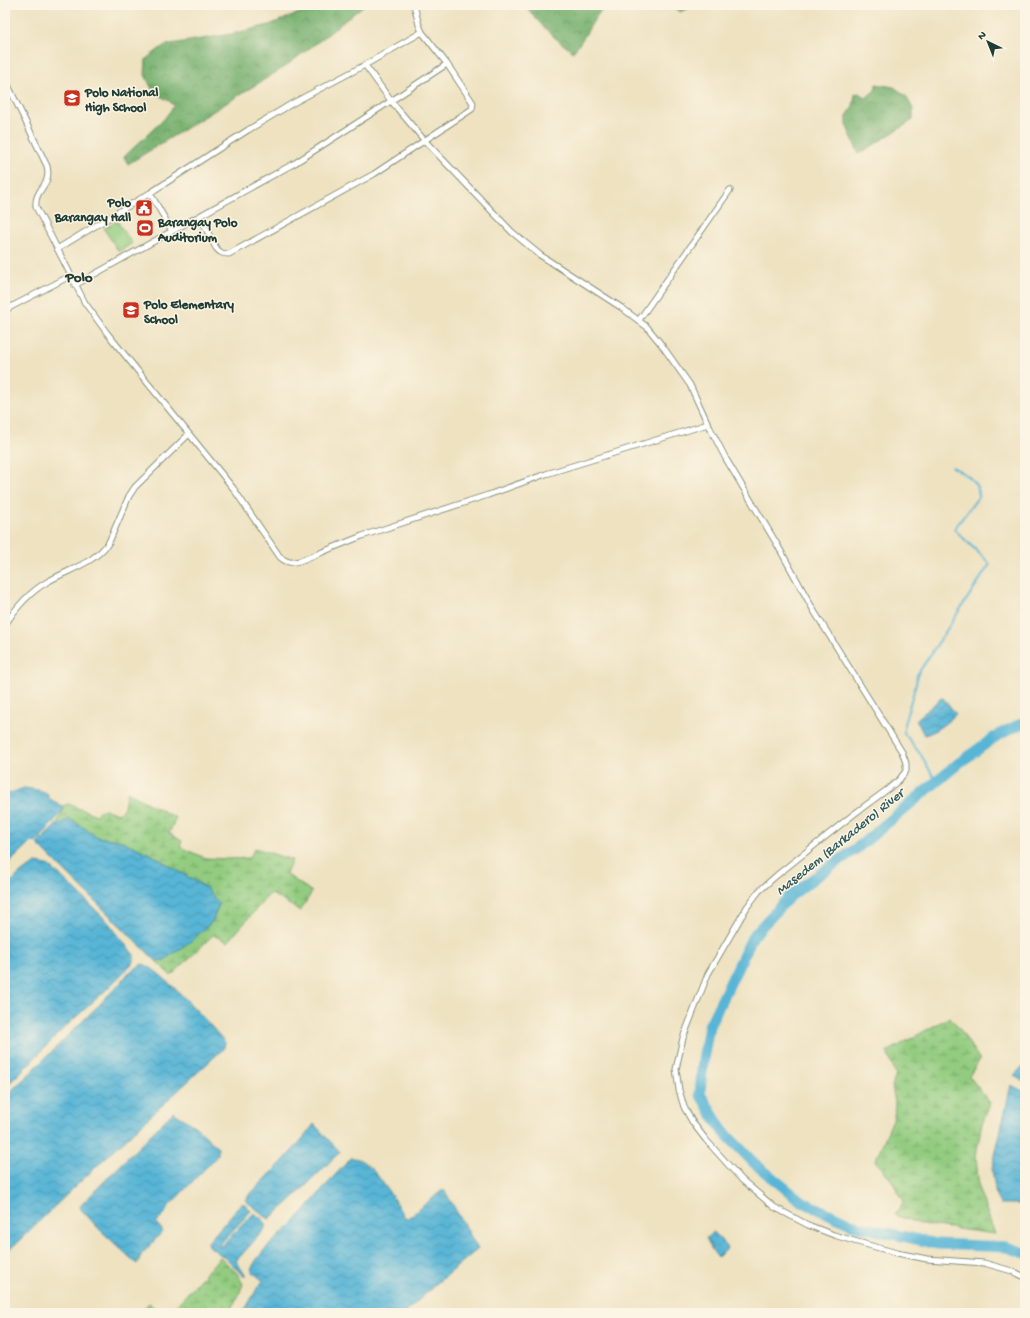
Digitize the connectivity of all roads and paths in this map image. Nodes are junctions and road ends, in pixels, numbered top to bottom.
1 (414, 5) edge
2 (422, 32) junction
3 (447, 64) junction
4 (365, 65) junction
5 (5, 79) edge
6 (391, 101) junction
7 (425, 141) junction
8 (730, 190) dead end
9 (150, 193) junction
10 (200, 217) junction
11 (172, 231) junction
12 (57, 249) junction
13 (70, 276) junction
14 (75, 285) junction
15 (5, 310) edge
16 (638, 320) junction
17 (708, 424) junction
18 (189, 434) junction
19 (5, 626) edge
20 (1025, 1277) edge

1 - 2 street
2 - 3 street
2 - 4 street
3 - 6 street
3 - 7 street
4 - 6 street
4 - 9 street
5 - 12 street
6 - 7 street
6 - 10 street
7 - 10 street
7 - 16 street
8 - 16 street
9 - 11 street
9 - 12 street
10 - 11 street
11 - 14 street
12 - 13 street
13 - 14 street
13 - 15 street
14 - 18 street
16 - 17 street
17 - 18 street
17 - 20 street
18 - 19 street

